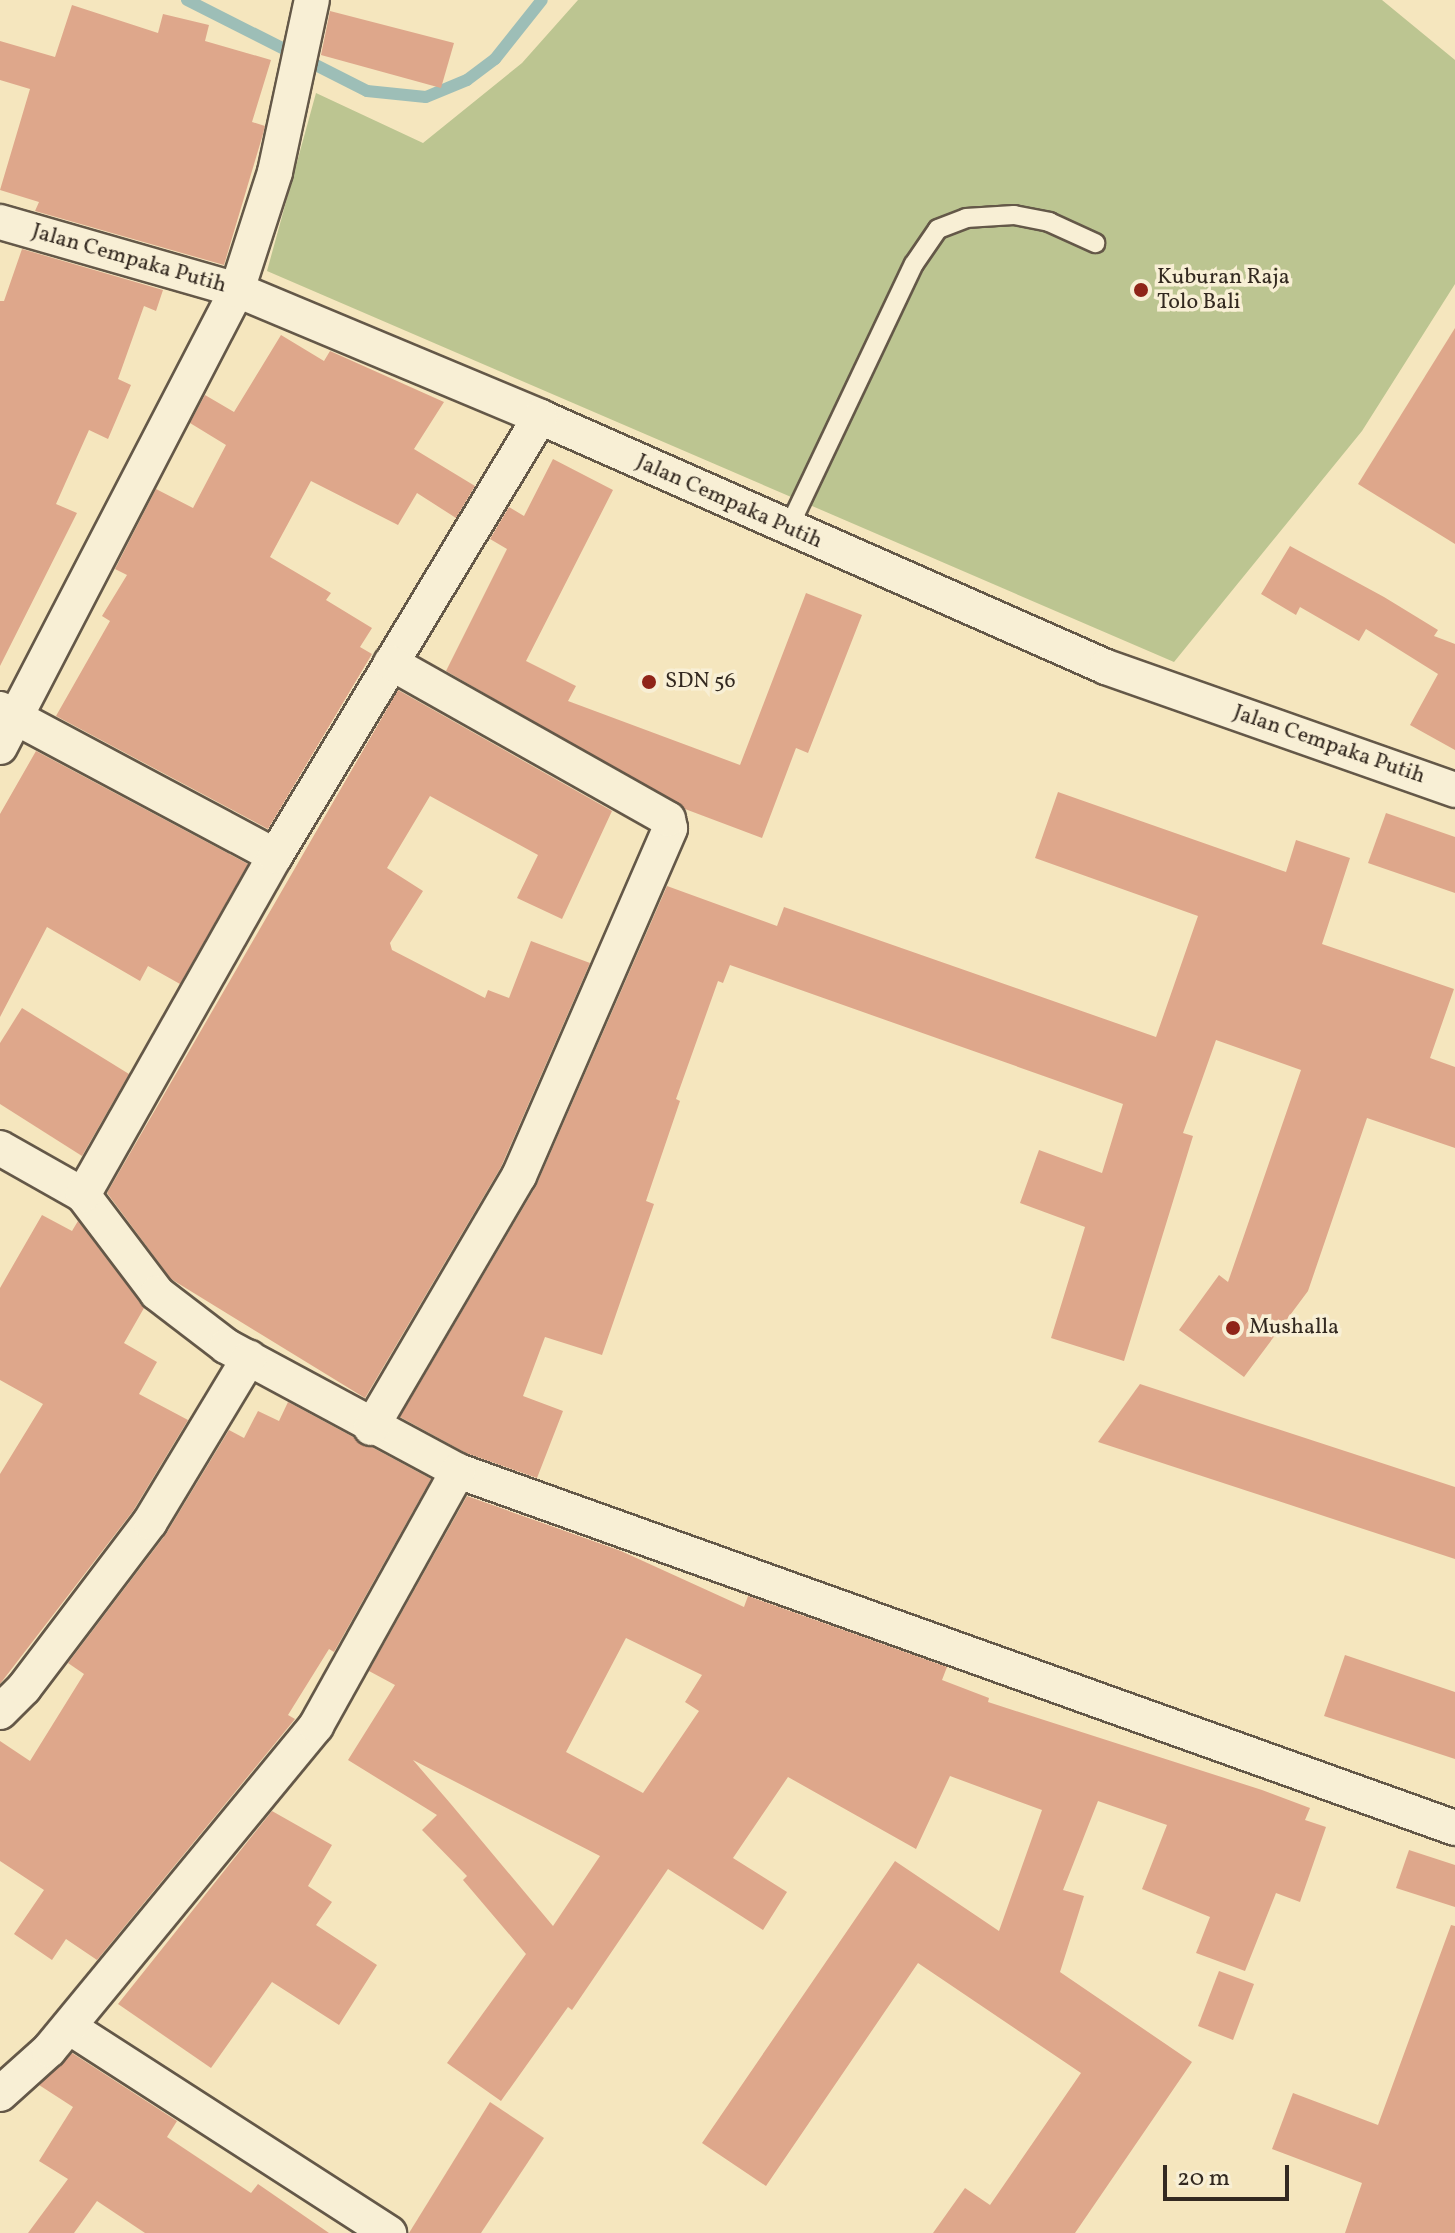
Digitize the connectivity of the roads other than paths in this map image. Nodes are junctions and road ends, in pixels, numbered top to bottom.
1 (312, 0) edge
2 (0, 222) edge
3 (1095, 243) dead end
4 (237, 290) junction
5 (540, 417) junction
6 (788, 529) junction
7 (391, 663) junction
8 (8, 713) edge
9 (0, 747) edge
10 (1455, 790) edge
11 (275, 856) junction
12 (0, 1148) edge
13 (83, 1195) junction
14 (249, 1358) junction
15 (371, 1428) junction
16 (458, 1471) junction
17 (0, 1712) edge
18 (1455, 1828) edge
19 (69, 2027) junction
20 (0, 2094) edge
21 (389, 2233) edge

1 - 4 street
2 - 4 street, Jalan Cempaka Putih
3 - 6 lane
4 - 5 street, Jalan Cempaka Putih
4 - 8 street
5 - 6 street, Jalan Cempaka Putih
5 - 7 street
6 - 10 street, Jalan Cempaka Putih
7 - 11 street
7 - 15 street
8 - 9 street
8 - 11 street
11 - 13 street
12 - 13 street
13 - 14 street
14 - 15 street
14 - 17 street
15 - 16 street
16 - 18 street
16 - 19 street
19 - 20 street
19 - 21 street

